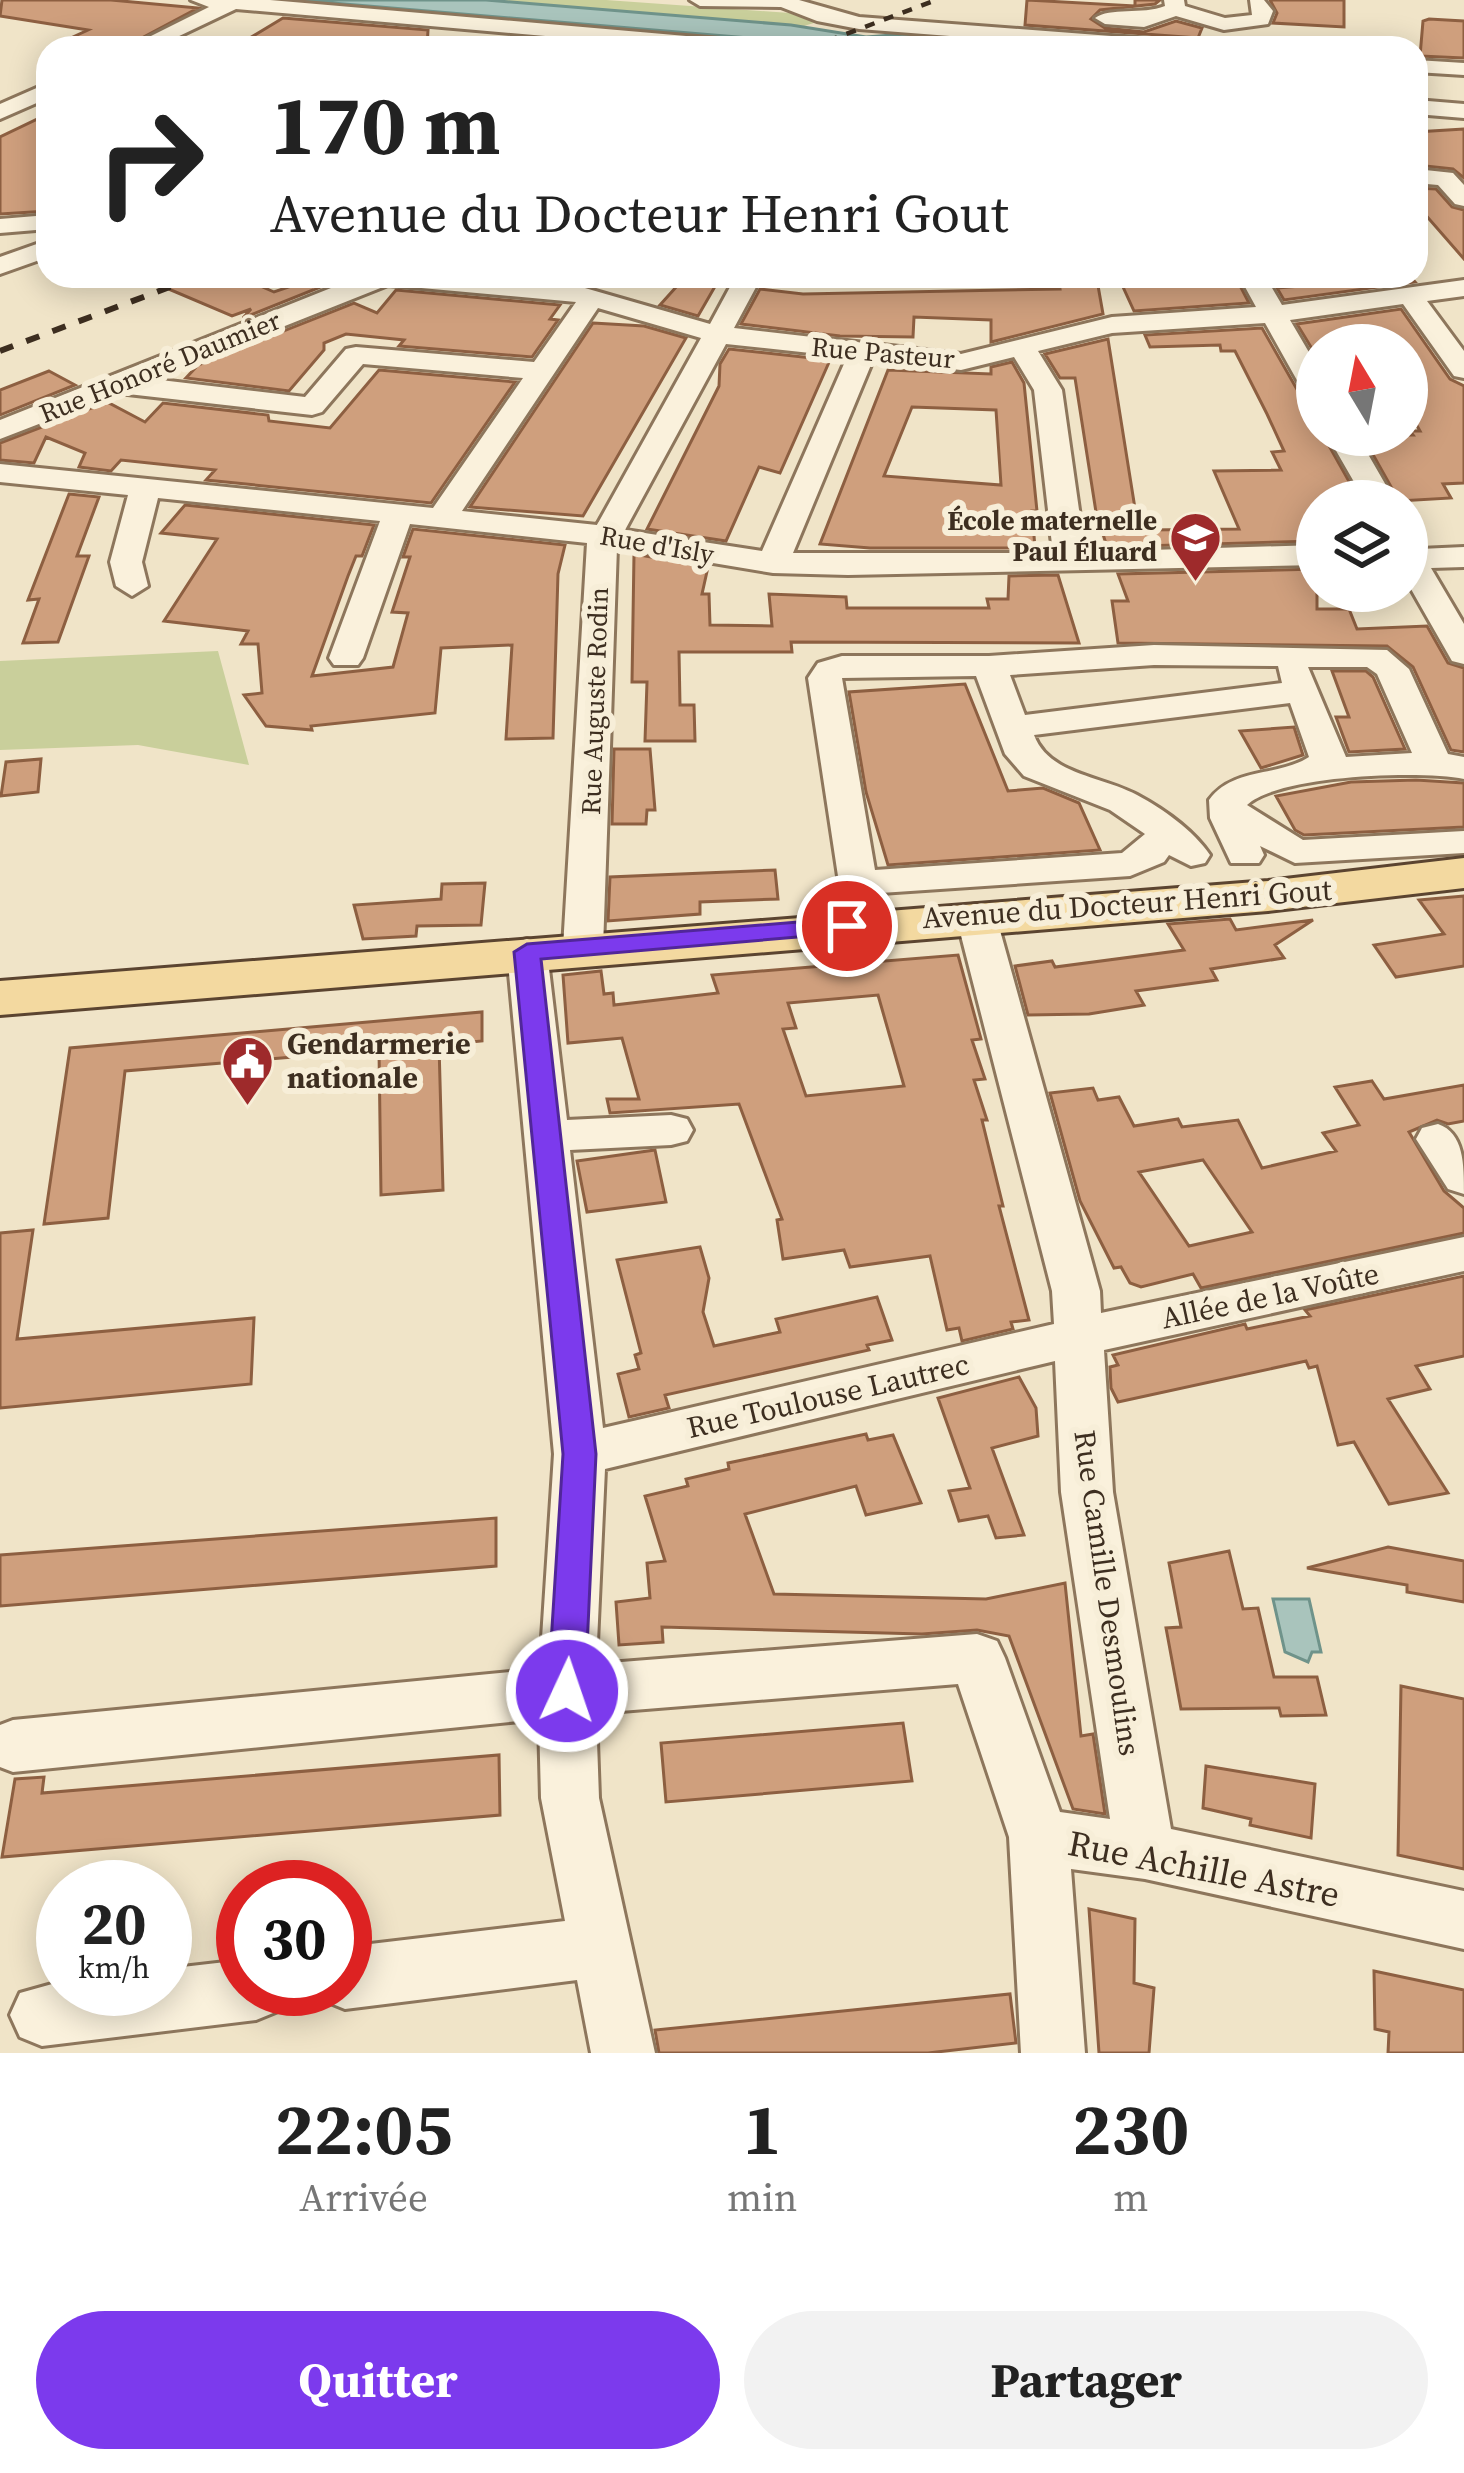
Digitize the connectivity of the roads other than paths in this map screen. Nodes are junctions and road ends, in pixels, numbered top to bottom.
1 (202, 0) edge
2 (700, 0) edge
3 (782, 1) edge
4 (233, 3) edge
5 (1175, 4) edge
6 (1257, 4) dead end
7 (1074, 15) dead end
8 (1136, 20) junction
9 (163, 36) edge
10 (611, 36) edge
11 (1038, 36) edge
12 (1131, 36) edge
13 (1428, 66) edge
14 (1464, 69) edge
15 (24, 102) edge
16 (1428, 108) edge
17 (1464, 111) edge
18 (0, 112) edge
19 (1428, 177) edge
20 (1464, 199) edge
21 (36, 223) edge
22 (0, 226) edge
23 (36, 252) edge
24 (0, 266) edge
25 (357, 288) edge
26 (543, 288) edge
27 (743, 288) edge
28 (1259, 288) edge
29 (1464, 288) edge
30 (1408, 294) junction
31 (592, 298) junction
32 (1273, 314) junction
33 (720, 334) junction
34 (1022, 349) junction
35 (862, 354) junction
36 (1296, 354) edge
37 (1464, 370) edge
38 (542, 371) junction
39 (118, 384) junction
40 (0, 430) edge
41 (0, 473) edge
42 (146, 485) junction
43 (399, 511) junction
44 (443, 516) junction
45 (605, 535) junction
46 (1428, 555) edge
47 (1296, 556) edge
48 (1464, 557) edge
49 (1070, 562) junction
50 (773, 563) junction
51 (132, 586) dead end
52 (1428, 586) edge
53 (1458, 634) edge
54 (1287, 655) junction
55 (346, 658) dead end
56 (989, 666) junction
57 (1303, 691) junction
58 (1012, 728) junction
59 (1449, 765) edge
60 (1318, 770) junction
61 (1228, 808) junction
62 (1464, 842) edge
63 (1245, 855) dead end
64 (1464, 873) edge
65 (976, 916) junction
66 (583, 947) junction
67 (527, 952) junction
68 (0, 998) edge
69 (671, 1130) dead end
70 (549, 1136) junction
71 (1438, 1139) dead end
72 (1464, 1178) edge
73 (1464, 1254) edge
74 (1077, 1337) junction
75 (580, 1454) junction
76 (567, 1691) junction
77 (14, 1746) dead end
78 (1039, 1837) junction
79 (1145, 1851) junction
80 (1464, 1920) edge
81 (601, 1947) junction
82 (372, 1975) edge
83 (623, 2053) edge
84 (1053, 2053) edge

1 - 4 street
2 - 3 street
3 - 11 street
4 - 9 street
4 - 10 street
5 - 6 street
5 - 8 street
7 - 8 street
8 - 12 street
13 - 14 street
15 - 18 street
16 - 17 street
19 - 20 street
21 - 22 street
23 - 24 street
25 - 39 street, Rue Honoré Daumier
26 - 31 street, Rue Pasteur
27 - 33 street, Rue Auguste Rodin
28 - 32 street
29 - 30 street, Rue Pasteur
30 - 32 street, Rue Pasteur
30 - 37 street
31 - 33 street, Rue Pasteur
31 - 38 street
32 - 34 street, Rue Pasteur
32 - 36 street
33 - 35 street, Rue Pasteur
33 - 45 street, Rue Auguste Rodin
34 - 35 street, Rue Pasteur
34 - 49 street
35 - 50 street
38 - 39 street
38 - 44 street
39 - 40 street, Rue Honoré Daumier
41 - 42 street, Rue d'Isly
42 - 43 street, Rue d'Isly
42 - 51 street
43 - 44 street, Rue d'Isly
43 - 55 street
44 - 45 street, Rue d'Isly
45 - 50 street, Rue d'Isly
45 - 66 street, Rue Auguste Rodin
46 - 48 street
47 - 49 street, Rue d'Isly
49 - 50 street, Rue d'Isly
52 - 53 street
54 - 56 street
54 - 57 street
54 - 59 street
56 - 58 street
56 - 58 street
57 - 58 street
57 - 60 street
59 - 60 street
60 - 61 street
61 - 62 street
61 - 63 street
64 - 65 main road, Avenue du Docteur Henri Gout
65 - 66 main road, Avenue du Docteur Henri Gout
65 - 74 street, Rue Camille Desmoulins
66 - 67 main road, Avenue du Docteur Henri Gout
67 - 68 main road, Avenue du Docteur Henri Gout
67 - 70 street
69 - 70 street
70 - 75 street
71 - 72 street
73 - 74 street, Allée de la Voûte
74 - 75 street, Rue Toulouse Lautrec
74 - 79 street, Rue Camille Desmoulins
75 - 76 street
76 - 77 street
76 - 78 street, Rue Achille Astre
76 - 81 street
78 - 79 street, Rue Achille Astre
78 - 84 street
79 - 80 street, Rue Achille Astre
81 - 82 street
81 - 83 street

